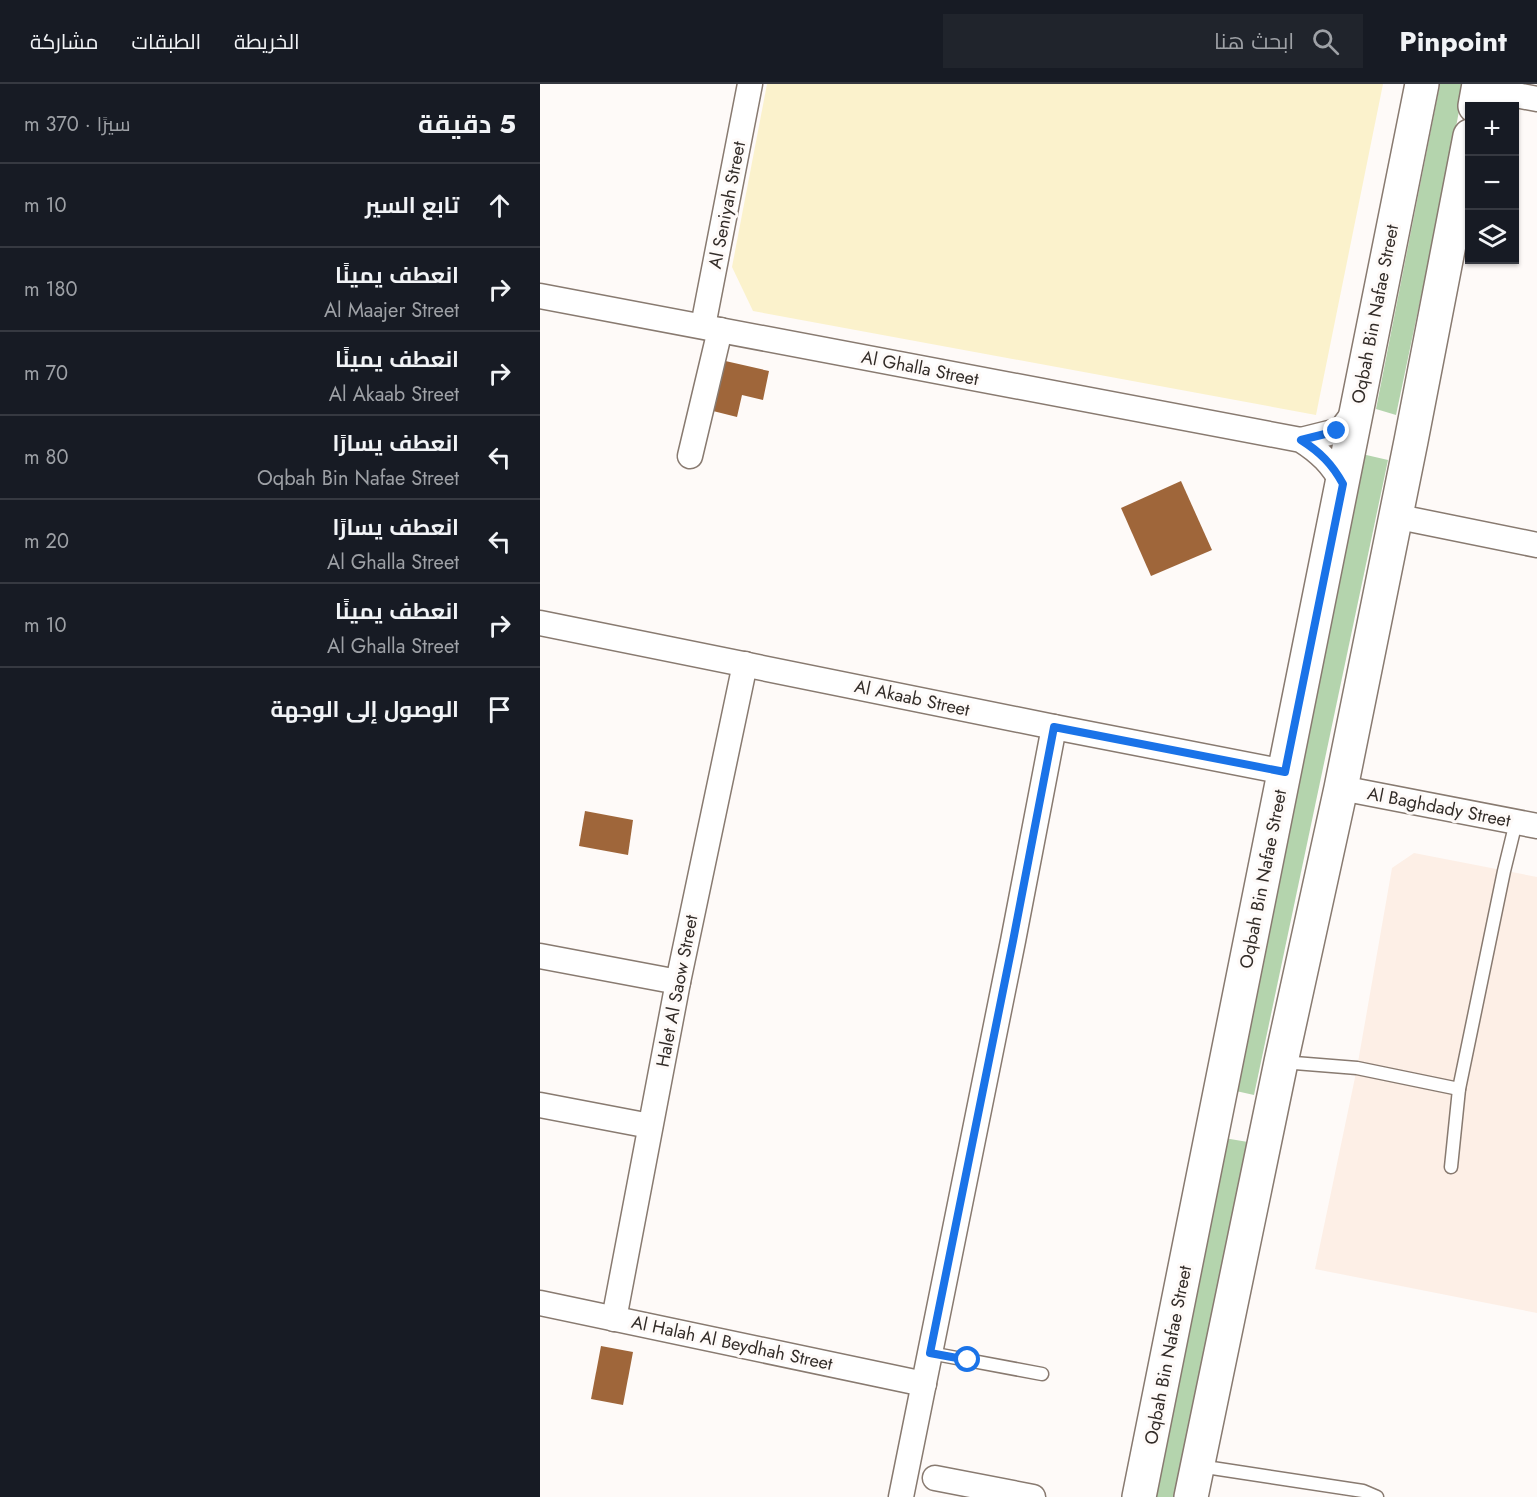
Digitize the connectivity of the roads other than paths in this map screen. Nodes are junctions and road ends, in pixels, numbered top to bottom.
1 (750, 84) edge
2 (1422, 84) edge
3 (1478, 93) edge
4 (1537, 99) edge
5 (1466, 156) edge
6 (540, 296) edge
7 (711, 328) junction
8 (1356, 410) junction
9 (1301, 440) junction
10 (690, 456) dead end
11 (1343, 484) junction
12 (1394, 516) junction
13 (1537, 545) edge
14 (540, 624) edge
15 (745, 664) junction
16 (1054, 727) junction
17 (1285, 772) junction
18 (1341, 788) junction
19 (1527, 824) edge
20 (540, 956) edge
21 (678, 982) junction
22 (1281, 1062) junction
23 (1459, 1089) junction
24 (540, 1105) edge
25 (650, 1126) junction
26 (1451, 1167) dead end
27 (540, 1303) edge
28 (614, 1318) junction
29 (930, 1353) junction
30 (1042, 1374) dead end
31 (924, 1384) junction
32 (935, 1478) dead end
33 (1194, 1482) edge
34 (1314, 1484) junction
35 (901, 1497) edge
36 (1033, 1497) edge
37 (1139, 1497) edge
38 (1312, 1497) edge
39 (1377, 1497) edge

1 - 7 street, Al Seniyah Street
2 - 8 main road, Oqbah Bin Nafae Street
3 - 4 street
5 - 12 main road
6 - 7 street, Al Ghalla Street
7 - 9 street, Al Ghalla Street
7 - 10 street, Al Seniyah Street
8 - 9 street, Al Ghalla Street
8 - 11 main road, Oqbah Bin Nafae Street
9 - 11 street, Al Ghalla Street
11 - 17 main road, Oqbah Bin Nafae Street
12 - 13 street
12 - 18 main road
14 - 15 street, Al Akaab Street
15 - 16 street, Al Akaab Street
15 - 21 street, Halet Al Saow Street
16 - 17 street, Al Akaab Street
16 - 29 street
17 - 37 main road, Oqbah Bin Nafae Street
18 - 19 street, Al Baghdady Street
18 - 22 main road
19 - 23 lane
20 - 21 street
21 - 25 street, Halet Al Saow Street
22 - 23 lane
22 - 33 main road
23 - 26 lane
24 - 25 street
25 - 28 street, Halet Al Saow Street
27 - 28 street, Al Halah Al Beydhah Street
28 - 31 street, Al Halah Al Beydhah Street
29 - 30 lane
29 - 31 street
31 - 35 street
32 - 36 street
33 - 34 lane
34 - 38 lane
34 - 39 lane

